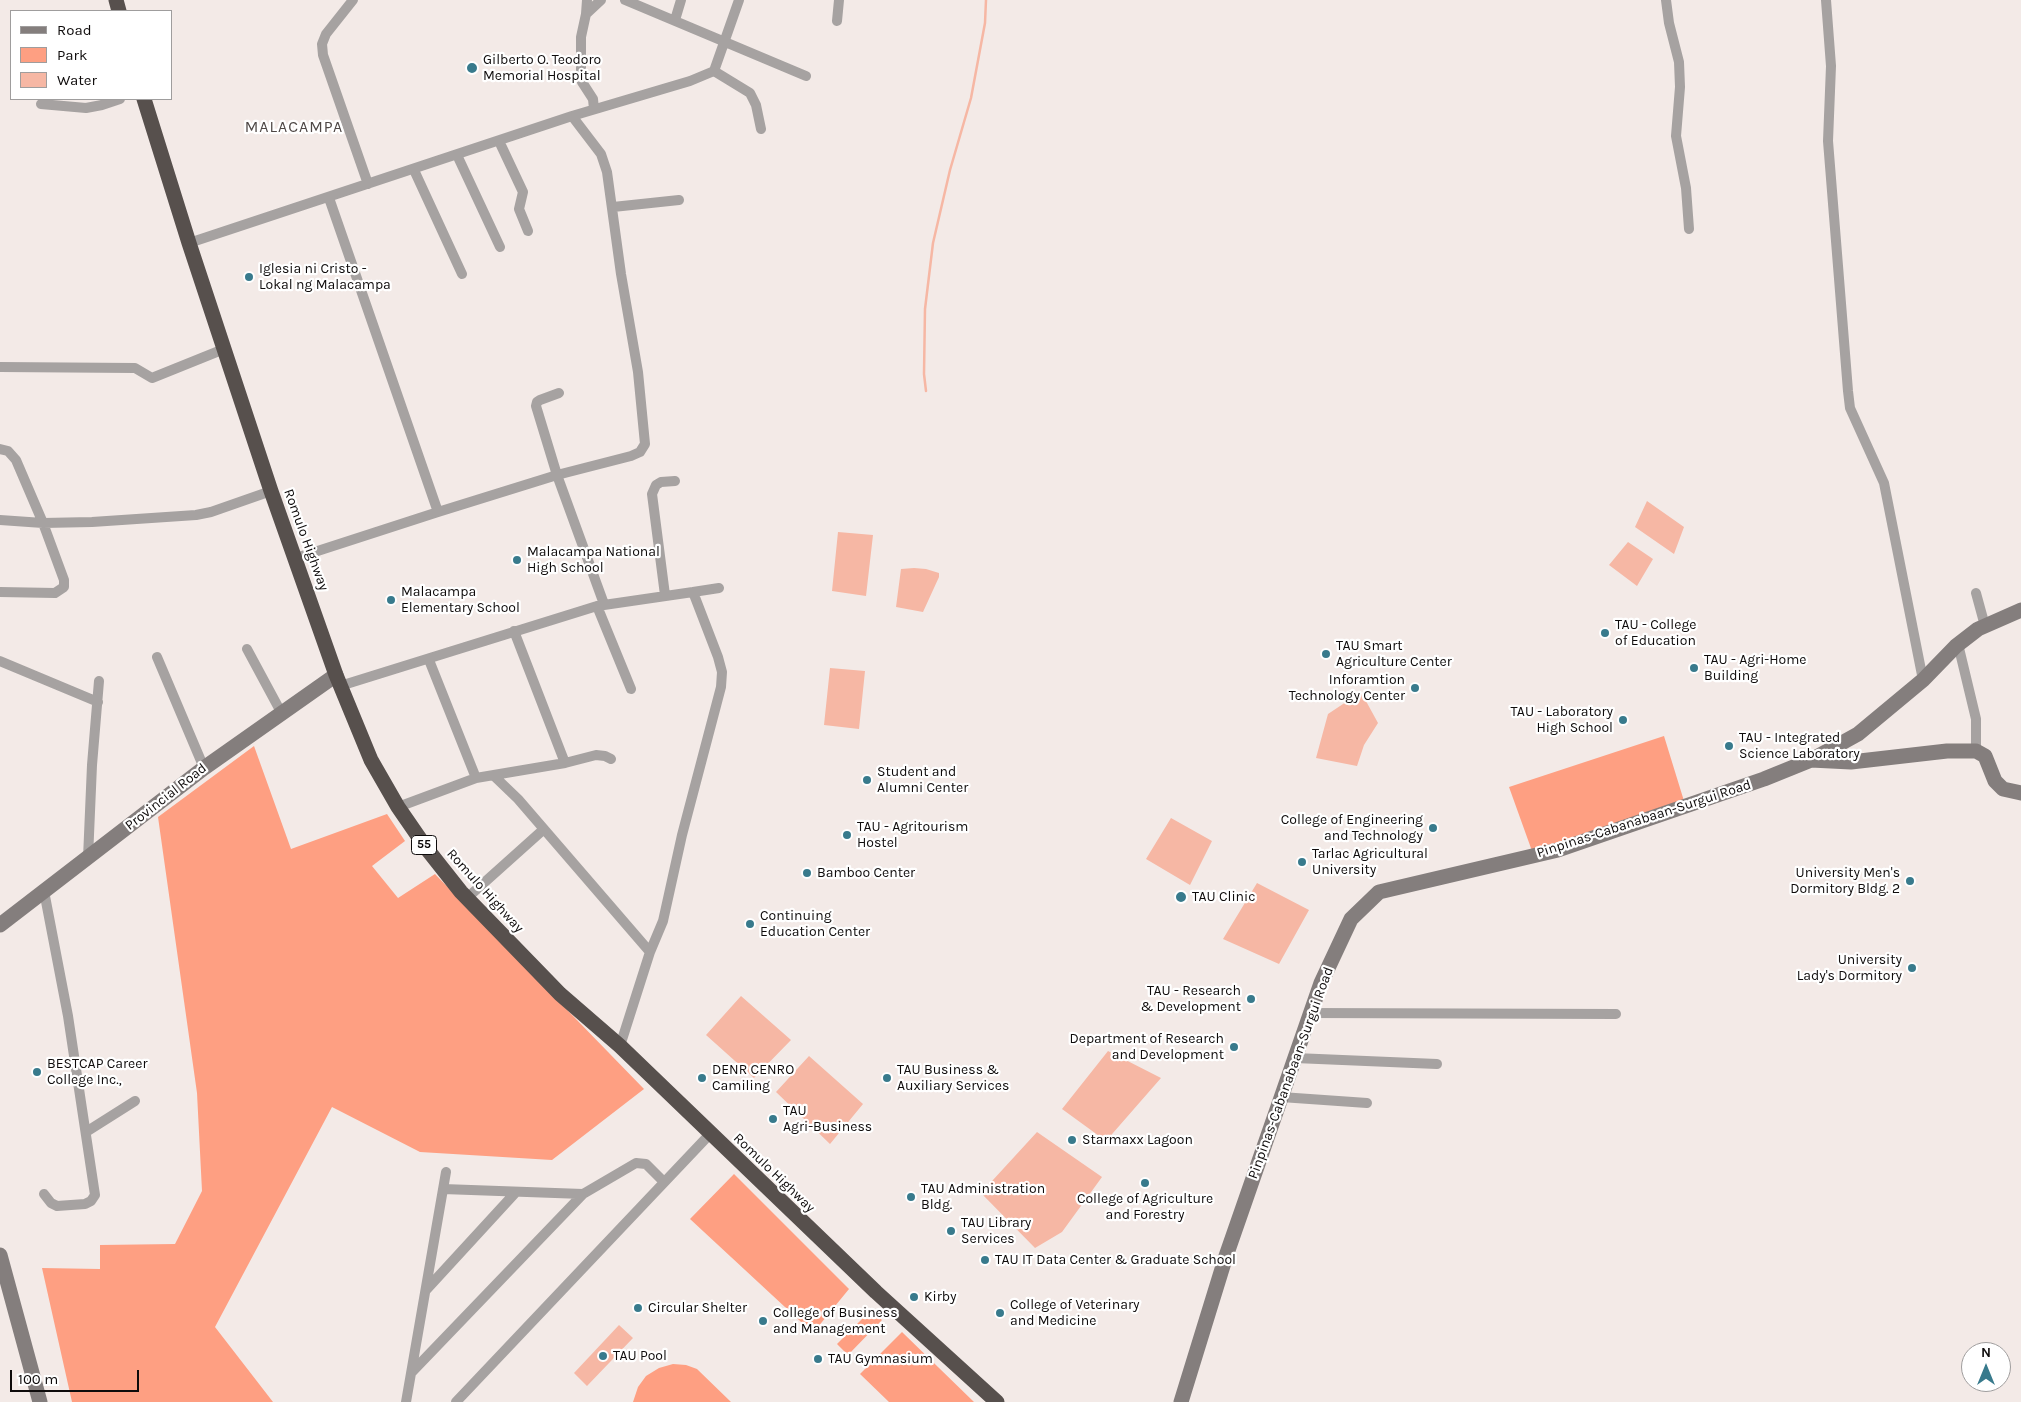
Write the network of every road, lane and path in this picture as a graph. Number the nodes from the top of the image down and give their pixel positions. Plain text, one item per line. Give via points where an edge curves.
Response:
1 (353, 0) edge
2 (587, 0) edge
3 (601, 0) edge
4 (626, 0) edge
5 (681, 0) edge
6 (739, 0) edge
7 (1666, 0) edge
8 (1826, 0) edge
9 (837, 1) edge
10 (586, 14) junction
11 (674, 20) junction
12 (837, 21) dead end
13 (724, 40) junction
14 (714, 71) junction
15 (806, 76) dead end
16 (117, 100) edge
17 (144, 100) edge
18 (41, 104) dead end
19 (594, 109) junction
20 (572, 116) junction
21 (761, 129) dead end
22 (500, 141) junction
23 (457, 155) junction
24 (414, 170) junction
25 (368, 184) junction
26 (329, 198) junction
27 (679, 200) dead end
28 (613, 207) junction
29 (1689, 229) dead end
30 (528, 231) dead end
31 (189, 243) junction
32 (500, 247) dead end
33 (462, 274) dead end
34 (224, 349) junction
35 (0, 367) edge
36 (559, 393) dead end
37 (0, 449) edge
38 (557, 476) junction
39 (675, 481) dead end
40 (271, 491) junction
41 (438, 512) junction
42 (0, 520) edge
43 (43, 523) junction
44 (296, 558) junction
45 (719, 588) dead end
46 (0, 592) edge
47 (693, 592) junction
48 (1976, 593) dead end
49 (665, 595) junction
50 (601, 605) junction
51 (2021, 610) edge
52 (1986, 626) junction
53 (514, 631) junction
54 (1958, 644) junction
55 (247, 649) dead end
56 (157, 657) dead end
57 (428, 660) junction
58 (0, 661) edge
59 (1923, 680) junction
60 (99, 681) dead end
61 (338, 681) junction
62 (631, 689) dead end
63 (98, 702) junction
64 (282, 714) junction
65 (1976, 750) junction
66 (611, 759) dead end
67 (1811, 760) junction
68 (565, 763) junction
69 (204, 768) junction
70 (493, 775) junction
71 (476, 778) junction
72 (2021, 794) edge
73 (398, 807) junction
74 (544, 829) junction
75 (88, 858) junction
76 (44, 891) junction
77 (466, 898) junction
78 (0, 924) edge
79 (650, 952) junction
80 (1310, 1013) junction
81 (1616, 1014) dead end
82 (620, 1046) junction
83 (1295, 1058) junction
84 (1437, 1064) dead end
85 (1281, 1097) junction
86 (136, 1101) dead end
87 (1367, 1104) dead end
88 (86, 1132) junction
89 (710, 1134) junction
90 (446, 1172) dead end
91 (664, 1182) junction
92 (443, 1189) junction
93 (516, 1192) junction
94 (44, 1194) dead end
95 (583, 1194) junction
96 (0, 1254) edge
97 (426, 1290) junction
98 (411, 1373) junction
99 (40, 1402) edge
100 (406, 1402) edge
101 (456, 1402) edge
102 (997, 1402) edge
103 (1182, 1402) edge

1 - 25 street via 322,44
2 - 10 street
3 - 10 street
4 - 11 street
5 - 11 street
6 - 13 street
7 - 29 street via 1679,62 1676,136 1686,188
8 - 59 street via 1831,66 1828,141 1850,408 1884,483
9 - 12 street
10 - 19 street via 581,37 581,71 582,82
11 - 13 street
13 - 14 street
13 - 15 street
14 - 19 street
14 - 21 street via 750,93
16 - 18 street via 86,108
17 - 31 highway, Romulo Highway / 55
19 - 20 street
20 - 22 street
20 - 28 street via 601,154 608,172
22 - 23 street
22 - 30 street via 523,192 518,209
23 - 24 street
23 - 32 street
24 - 25 street
24 - 33 street
25 - 26 street
26 - 31 street
26 - 41 street
27 - 28 street
28 - 38 street via 638,372 645,444 632,456
31 - 34 highway, Romulo Highway / 55
34 - 35 street via 152,378 135,368
34 - 40 highway, Romulo Highway / 55
36 - 38 street via 540,400 536,406
37 - 43 street via 8,451 16,460
38 - 41 street
38 - 50 street
39 - 49 street via 661,482 652,494
40 - 43 street via 196,515
40 - 44 highway, Romulo Highway / 55
41 - 44 street
42 - 43 street
43 - 46 street via 64,587 55,593
44 - 61 highway, Romulo Highway / 55
45 - 47 street
47 - 49 street
47 - 79 street via 718,656 721,687 663,921
48 - 52 street
49 - 50 street
50 - 53 street
50 - 62 street
51 - 52 street, Pinpinas-Cabanabaan-Surgui Road
52 - 54 street, Pinpinas-Cabanabaan-Surgui Road
53 - 57 street
53 - 68 street
54 - 59 street, Pinpinas-Cabanabaan-Surgui Road
54 - 65 street via 1976,719
55 - 64 street
56 - 69 street
57 - 61 street
57 - 71 street
58 - 63 street
59 - 67 street, Pinpinas-Cabanabaan-Surgui Road via 1858,734
60 - 63 street
61 - 64 street, Provincial Road
61 - 73 highway, Romulo Highway / 55 via 371,760
63 - 75 street
64 - 69 street, Provincial Road
65 - 67 street via 1851,762
65 - 72 street via 1985,756 1995,781 2003,789
66 - 68 street via 596,755
67 - 80 street, Pinpinas-Cabanabaan-Surgui Road via 1558,850 1379,892 1351,919
68 - 70 street
69 - 75 street, Provincial Road
70 - 71 street
70 - 74 street
71 - 73 street
73 - 77 highway, Romulo Highway / 55
74 - 77 street
74 - 79 street
75 - 76 street, Provincial Road
76 - 78 street, Provincial Road
76 - 88 street
77 - 82 highway, Romulo Highway / 55 via 560,994
79 - 82 street
80 - 81 street
80 - 83 street, Pinpinas-Cabanabaan-Surgui Road
82 - 89 highway, Romulo Highway / 55
83 - 84 street
83 - 85 street, Pinpinas-Cabanabaan-Surgui Road
85 - 87 street
85 - 103 street, Pinpinas-Cabanabaan-Surgui Road via 1226,1256
86 - 88 street
88 - 94 street via 95,1195 91,1202 58,1206
89 - 91 street
89 - 102 highway, Romulo Highway / 55 via 883,1299
90 - 92 street
91 - 95 street via 646,1164 636,1163
91 - 101 street
92 - 93 street
92 - 97 street
93 - 95 street
93 - 97 street
95 - 98 street
96 - 99 street
97 - 98 street
98 - 100 street

